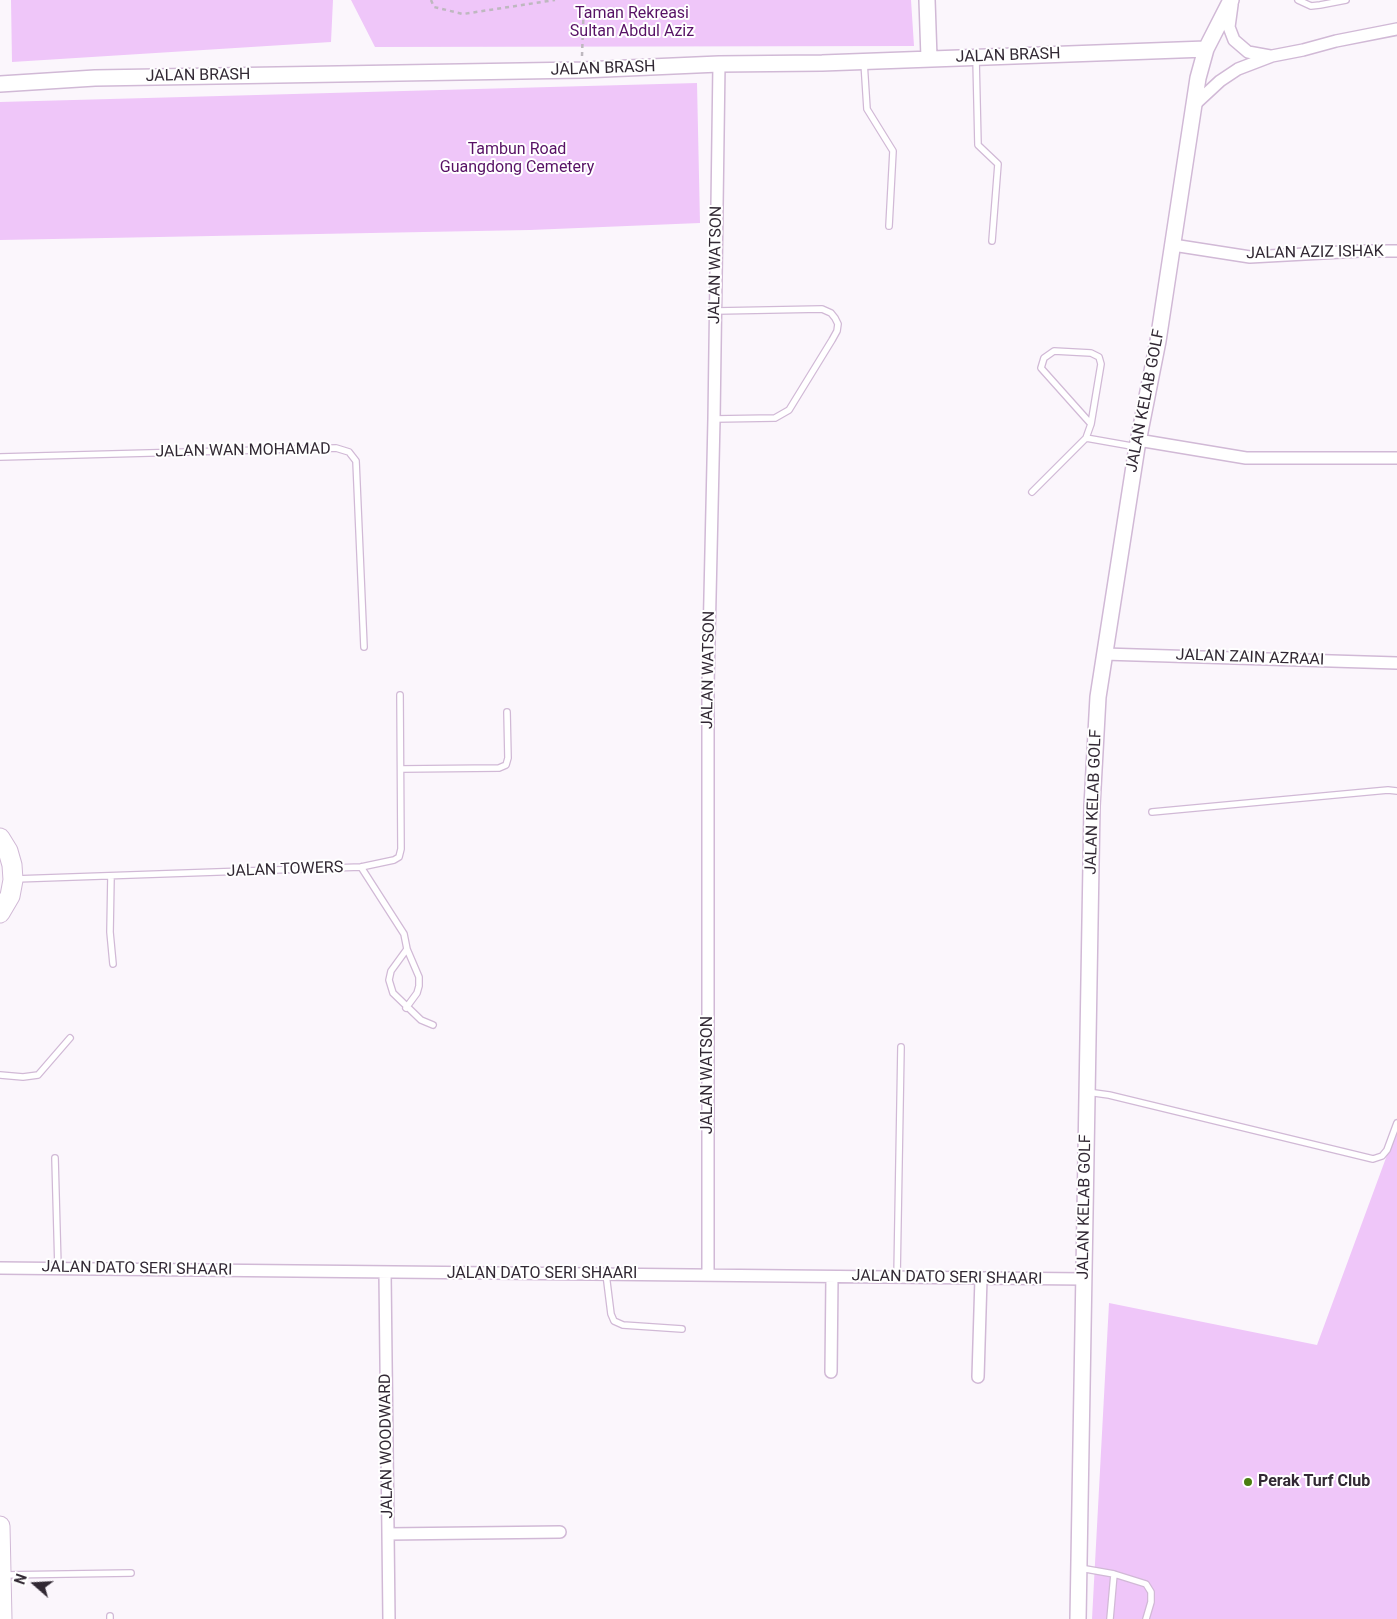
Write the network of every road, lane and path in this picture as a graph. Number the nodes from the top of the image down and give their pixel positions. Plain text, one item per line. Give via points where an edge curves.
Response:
1 (431, 0) edge
2 (555, 0) edge
3 (584, 0) edge
4 (927, 0) edge
5 (1232, 0) edge
6 (1298, 0) edge
7 (1346, 0) edge
8 (1397, 30) edge
9 (1206, 49) junction
10 (1272, 56) junction
11 (929, 58) junction
12 (976, 58) junction
13 (864, 62) junction
14 (719, 64) junction
15 (582, 70) junction
16 (0, 84) edge
17 (1193, 106) junction
18 (889, 226) dead end
19 (992, 241) dead end
20 (1173, 245) junction
21 (1397, 252) edge
22 (716, 311) junction
23 (714, 419) junction
24 (1091, 424) junction
25 (1086, 438) junction
26 (1137, 443) junction
27 (0, 457) edge
28 (1397, 458) edge
29 (1032, 492) dead end
30 (364, 647) dead end
31 (1104, 654) junction
32 (1397, 663) edge
33 (400, 695) dead end
34 (507, 712) dead end
35 (401, 769) junction
36 (1397, 791) edge
37 (1152, 812) dead end
38 (0, 838) edge
39 (360, 867) junction
40 (111, 876) junction
41 (13, 880) junction
42 (1, 913) edge
43 (407, 949) junction
44 (114, 964) dead end
45 (406, 1008) junction
46 (433, 1025) dead end
47 (70, 1038) dead end
48 (901, 1048) dead end
49 (0, 1075) edge
50 (1087, 1092) junction
51 (1397, 1123) edge
52 (55, 1158) dead end
53 (0, 1268) edge
54 (58, 1268) junction
55 (385, 1273) junction
56 (606, 1274) junction
57 (708, 1275) junction
58 (832, 1277) junction
59 (897, 1277) junction
60 (981, 1278) junction
61 (1084, 1279) junction
62 (682, 1329) dead end
63 (831, 1372) dead end
64 (978, 1377) dead end
65 (0, 1526) edge
66 (560, 1532) dead end
67 (388, 1534) junction
68 (1078, 1568) junction
69 (131, 1573) dead end
70 (1114, 1574) junction
71 (1, 1575) junction
72 (2, 1619) edge
73 (389, 1619) edge
74 (1078, 1619) edge
75 (1110, 1619) edge
76 (1146, 1619) edge

1 - 2 path via 434,7 463,14
3 - 15 path
4 - 11 street
5 - 9 street, JALAN KELAB GOLF
5 - 10 street via 1229,26 1234,40 1248,52
6 - 7 lane via 1311,6
8 - 10 street
9 - 12 street, JALAN BRASH
9 - 17 street, JALAN KELAB GOLF
10 - 17 street via 1238,69
11 - 12 street, JALAN BRASH
11 - 13 street, JALAN BRASH
12 - 19 lane via 978,145 998,164
13 - 14 street, JALAN BRASH
13 - 18 lane via 866,109 893,151
14 - 15 street, JALAN BRASH
14 - 22 street, JALAN WATSON
15 - 16 street, JALAN BRASH via 105,78
17 - 20 street, JALAN KELAB GOLF
20 - 21 street, JALAN AZIZ ISHAK via 1250,257
20 - 26 street, JALAN KELAB GOLF
22 - 23 street, JALAN WATSON
22 - 23 lane via 822,309 831,313 838,324 832,340 789,410 775,418
23 - 57 street, JALAN WATSON via 708,685
24 - 24 lane via 1042,368 1044,358 1054,351 1091,353 1099,357 1101,364
24 - 25 lane
25 - 26 lane
25 - 29 lane
26 - 28 street via 1246,458
26 - 31 street, JALAN KELAB GOLF
27 - 30 lane, JALAN WAN MOHAMAD via 336,448 349,452 356,461
31 - 32 street, JALAN ZAIN AZRAAI
31 - 50 street, JALAN KELAB GOLF via 1098,698 1092,806
33 - 35 lane
34 - 35 lane via 506,765 499,768
35 - 39 lane via 402,849 399,857 382,864
36 - 37 lane
38 - 41 main road via 8,851
39 - 40 lane, JALAN TOWERS
39 - 43 lane, JALAN TOWERS via 404,934
40 - 41 lane, JALAN TOWERS
40 - 44 lane via 110,932
41 - 42 main road via 10,896
43 - 45 lane, JALAN TOWERS via 419,977 419,986
43 - 45 lane via 391,971 389,980
45 - 46 lane
47 - 49 lane via 38,1075
48 - 59 lane
50 - 51 lane via 1373,1159 1387,1150
50 - 61 street, JALAN KELAB GOLF
52 - 54 lane
53 - 54 street, JALAN DATO SERI SHAARI
54 - 55 street, JALAN DATO SERI SHAARI
55 - 56 street, JALAN DATO SERI SHAARI
55 - 67 street, JALAN WOODWARD
56 - 57 street, JALAN DATO SERI SHAARI
56 - 62 lane via 614,1321
57 - 58 street, JALAN DATO SERI SHAARI
58 - 59 street, JALAN DATO SERI SHAARI
58 - 63 street
59 - 60 street, JALAN DATO SERI SHAARI
60 - 61 street, JALAN DATO SERI SHAARI
60 - 64 street
61 - 68 street, JALAN KELAB GOLF
65 - 71 main road
66 - 67 street
67 - 73 street, JALAN WOODWARD
68 - 70 lane
68 - 74 street, JALAN KELAB GOLF
69 - 71 lane
70 - 75 lane
70 - 76 lane via 1146,1584 1151,1592 1151,1602
71 - 72 main road

